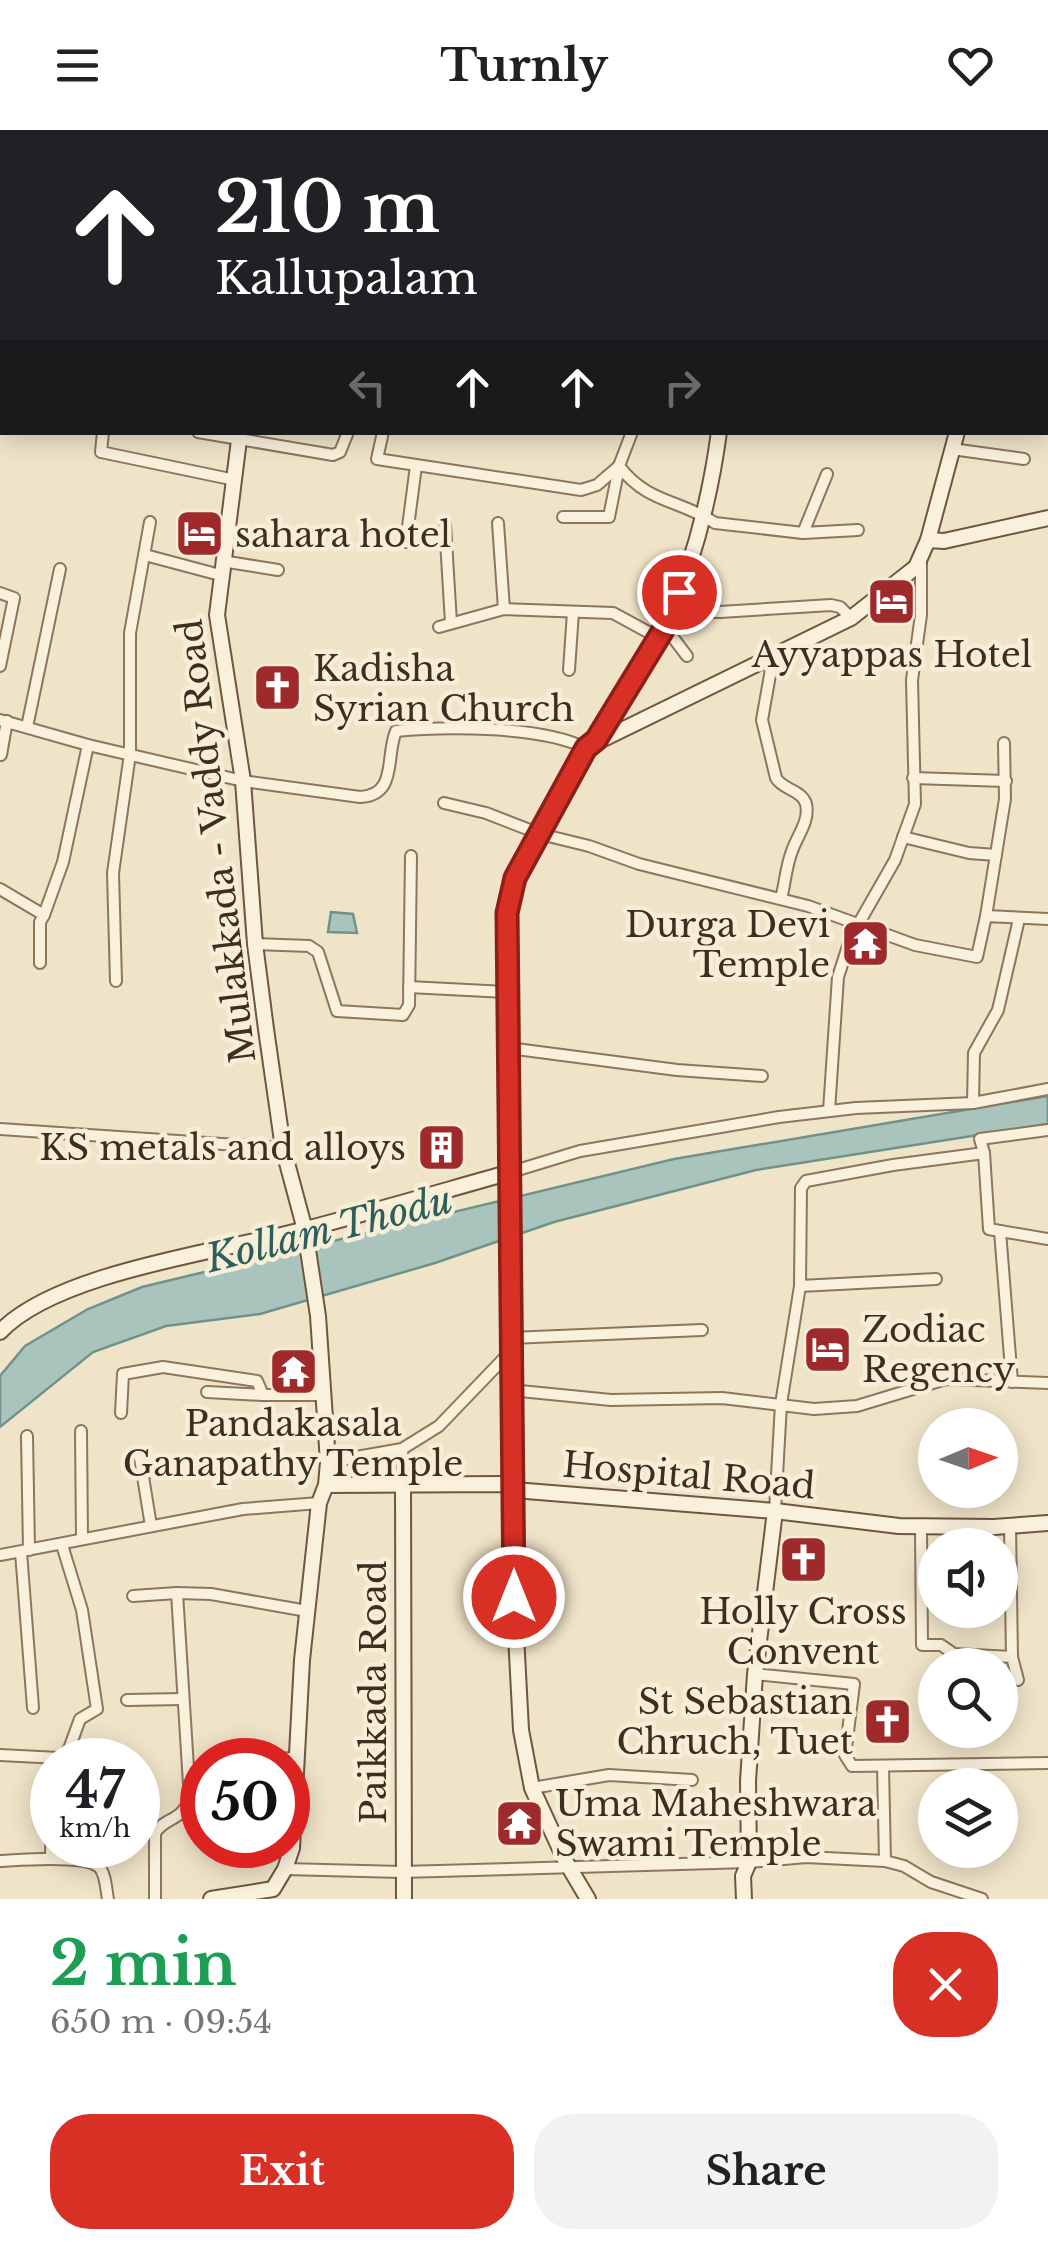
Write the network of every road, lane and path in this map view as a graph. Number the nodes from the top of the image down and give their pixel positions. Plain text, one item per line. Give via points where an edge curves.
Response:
1 (104, 435) edge
2 (347, 435) edge
3 (382, 435) edge
4 (631, 435) edge
5 (718, 435) edge
6 (955, 435) edge
7 (240, 436) edge
8 (952, 449) junction
9 (1024, 459) dead end
10 (416, 466) junction
11 (619, 466) junction
12 (827, 474) dead end
13 (235, 480) junction
14 (704, 516) junction
15 (563, 517) dead end
16 (1048, 518) edge
17 (150, 522) dead end
18 (498, 523) dead end
19 (445, 524) dead end
20 (858, 530) dead end
21 (803, 533) junction
22 (928, 540) junction
23 (406, 542) dead end
24 (145, 555) junction
25 (921, 558) junction
26 (221, 568) junction
27 (60, 569) dead end
28 (278, 570) dead end
29 (0, 593) edge
30 (504, 610) junction
31 (671, 611) junction
32 (573, 612) junction
33 (851, 618) junction
34 (451, 623) junction
35 (439, 627) dead end
36 (662, 632) junction
37 (687, 656) dead end
38 (773, 658) junction
39 (0, 666) edge
40 (569, 670) dead end
41 (4, 721) edge
42 (27, 726) junction
43 (1004, 742) dead end
44 (591, 744) junction
45 (88, 745) junction
46 (1, 754) edge
47 (130, 754) junction
48 (913, 778) junction
49 (1006, 781) junction
50 (243, 782) junction
51 (444, 803) dead end
52 (540, 834) junction
53 (903, 837) junction
54 (996, 855) junction
55 (411, 856) dead end
56 (0, 888) edge
57 (781, 900) junction
58 (44, 915) junction
59 (986, 916) junction
60 (1019, 919) junction
61 (1048, 919) edge
62 (859, 924) junction
63 (255, 944) junction
64 (40, 963) dead end
65 (116, 981) dead end
66 (409, 988) junction
67 (506, 992) junction
68 (508, 1048) junction
69 (762, 1076) dead end
70 (1048, 1089) edge
71 (972, 1103) junction
72 (829, 1111) junction
73 (0, 1130) edge
74 (1048, 1130) edge
75 (283, 1148) junction
76 (984, 1153) junction
77 (511, 1179) junction
78 (1000, 1231) junction
79 (306, 1235) junction
80 (1048, 1239) edge
81 (936, 1279) dead end
82 (800, 1286) junction
83 (8, 1319) edge
84 (702, 1330) dead end
85 (0, 1332) edge
86 (510, 1345) junction
87 (1012, 1382) junction
88 (1048, 1383) edge
89 (510, 1390) junction
90 (207, 1392) dead end
91 (263, 1395) junction
92 (323, 1395) junction
93 (781, 1404) junction
94 (121, 1413) dead end
95 (81, 1431) dead end
96 (27, 1436) dead end
97 (402, 1449) junction
98 (140, 1458) dead end
99 (328, 1462) junction
100 (403, 1484) junction
101 (326, 1485) junction
102 (514, 1490) junction
103 (319, 1504) junction
104 (775, 1512) junction
105 (1048, 1523) edge
106 (150, 1526) junction
107 (1010, 1526) junction
108 (921, 1528) joint
109 (82, 1538) junction
110 (62, 1545) junction
111 (25, 1551) junction
112 (0, 1555) edge
113 (177, 1593) junction
114 (133, 1596) dead end
115 (306, 1611) junction
116 (922, 1628) edge
117 (946, 1648) edge
118 (1012, 1648) edge
119 (755, 1674) junction
120 (183, 1699) junction
121 (128, 1700) dead end
122 (33, 1708) dead end
123 (73, 1738) edge
124 (297, 1738) edge
125 (0, 1755) edge
126 (30, 1757) edge
127 (1048, 1763) edge
128 (883, 1766) junction
129 (692, 1780) dead end
130 (532, 1788) junction
131 (30, 1860) edge
132 (0, 1861) edge
133 (884, 1861) junction
134 (749, 1862) junction
135 (99, 1868) edge
136 (569, 1868) junction
137 (285, 1869) joint
138 (402, 1872) junction
139 (272, 1894) edge
140 (108, 1899) edge
141 (155, 1899) edge
142 (211, 1899) edge
143 (404, 1899) edge
144 (588, 1899) edge
145 (744, 1899) edge
146 (982, 1899) edge

1 - 13 street via 101,452
2 - 7 street via 334,455
3 - 10 street via 378,459
4 - 11 street
5 - 14 main road
6 - 8 main road
7 - 13 main road, Mulakkada - Vaddy Road
8 - 9 street
8 - 22 main road
10 - 11 street via 581,490 597,486
10 - 23 street
11 - 14 street via 635,486
11 - 15 street via 609,517
12 - 21 street
13 - 26 main road, Mulakkada - Vaddy Road
14 - 21 street via 715,524
14 - 31 main road
16 - 22 main road
17 - 24 street
18 - 30 street
19 - 34 street
20 - 21 street
22 - 25 main road
24 - 26 street
24 - 47 street via 130,633
25 - 33 main road
25 - 48 street
26 - 28 street
26 - 50 main road, Mulakkada - Vaddy Road via 219,634
27 - 42 street
29 - 39 street via 14,598
30 - 32 street
30 - 34 street
31 - 33 street via 831,605
31 - 36 main road
32 - 36 street via 613,613
32 - 40 street
33 - 38 main road
34 - 35 street
36 - 37 street
36 - 44 main road
38 - 44 main road
38 - 57 street via 762,720 776,778 806,803
41 - 42 street
41 - 46 street
42 - 45 street
43 - 49 street
44 - 50 street via 529,732 414,729 396,731 390,770 374,796
44 - 52 main road
45 - 47 street
45 - 58 street
47 - 50 street
47 - 65 street via 114,873
48 - 49 street
48 - 53 street via 915,804
49 - 54 street
50 - 63 main road, Mulakkada - Vaddy Road
51 - 52 street
52 - 57 street
52 - 67 main road via 515,878 507,913
53 - 54 street
53 - 62 street
54 - 59 street
55 - 66 street
56 - 58 street
57 - 62 street
58 - 64 street
59 - 60 street
59 - 62 street via 977,957 914,945
60 - 61 street
60 - 71 street via 998,1010 974,1053
62 - 72 street via 838,977
63 - 66 street via 318,952 341,1013 403,1015
63 - 75 main road, Mulakkada - Vaddy Road
66 - 67 street
67 - 68 main road
68 - 69 street
68 - 77 main road
70 - 71 street
71 - 72 street
72 - 77 street via 580,1150
73 - 75 street
74 - 76 street via 980,1139
75 - 79 main road, Mulakkada - Vaddy Road
76 - 78 street via 989,1229
76 - 82 street via 806,1181
77 - 79 main road
77 - 86 main road
78 - 80 street
78 - 87 street
79 - 83 main road via 107,1278
79 - 92 main road, Mulakkada - Vaddy Road
81 - 82 street
82 - 93 street
83 - 85 main road
84 - 86 street
86 - 89 main road
86 - 97 street via 439,1426
87 - 88 street
87 - 93 street via 946,1379 857,1406 814,1410
89 - 93 street
89 - 102 main road
90 - 91 street
91 - 92 street
91 - 94 street via 257,1381 162,1366 123,1374
92 - 99 main road, Mulakkada - Vaddy Road
93 - 104 street
95 - 109 street
96 - 111 street
97 - 99 street
97 - 100 street
98 - 106 street
99 - 101 main road, Mulakkada - Vaddy Road
100 - 101 main road, Hospital Road
100 - 102 main road, Hospital Road via 504,1484
100 - 138 main road, Paikkada Road
101 - 103 main road, Mulakkada - Vaddy Road
102 - 104 main road, Hospital Road
102 - 130 main road via 521,1730
103 - 106 street
103 - 115 main road, Mulakkada - Vaddy Road
104 - 108 main road, Hospital Road
104 - 119 main road
105 - 107 main road, Hospital Road
106 - 109 street
107 - 108 main road, Hospital Road
107 - 118 street
109 - 110 street
110 - 111 street
110 - 123 street via 82,1610 96,1708 80,1719
111 - 112 street
111 - 122 street
113 - 114 street
113 - 115 street
113 - 120 street
115 - 124 main road, Mulakkada - Vaddy Road
116 - 117 street via 922,1644
119 - 128 street via 854,1684 847,1761
119 - 134 main road
120 - 121 street
120 - 141 street via 190,1800 181,1816 155,1833
125 - 126 street
127 - 128 street
128 - 133 street
129 - 130 street via 609,1775
130 - 136 main road
131 - 132 street
133 - 134 street
133 - 146 street
134 - 136 street
134 - 145 main road
135 - 140 street
136 - 138 street
136 - 144 main road
137 - 138 street
137 - 139 main road
138 - 143 main road, Paikkada Road
139 - 142 main road

